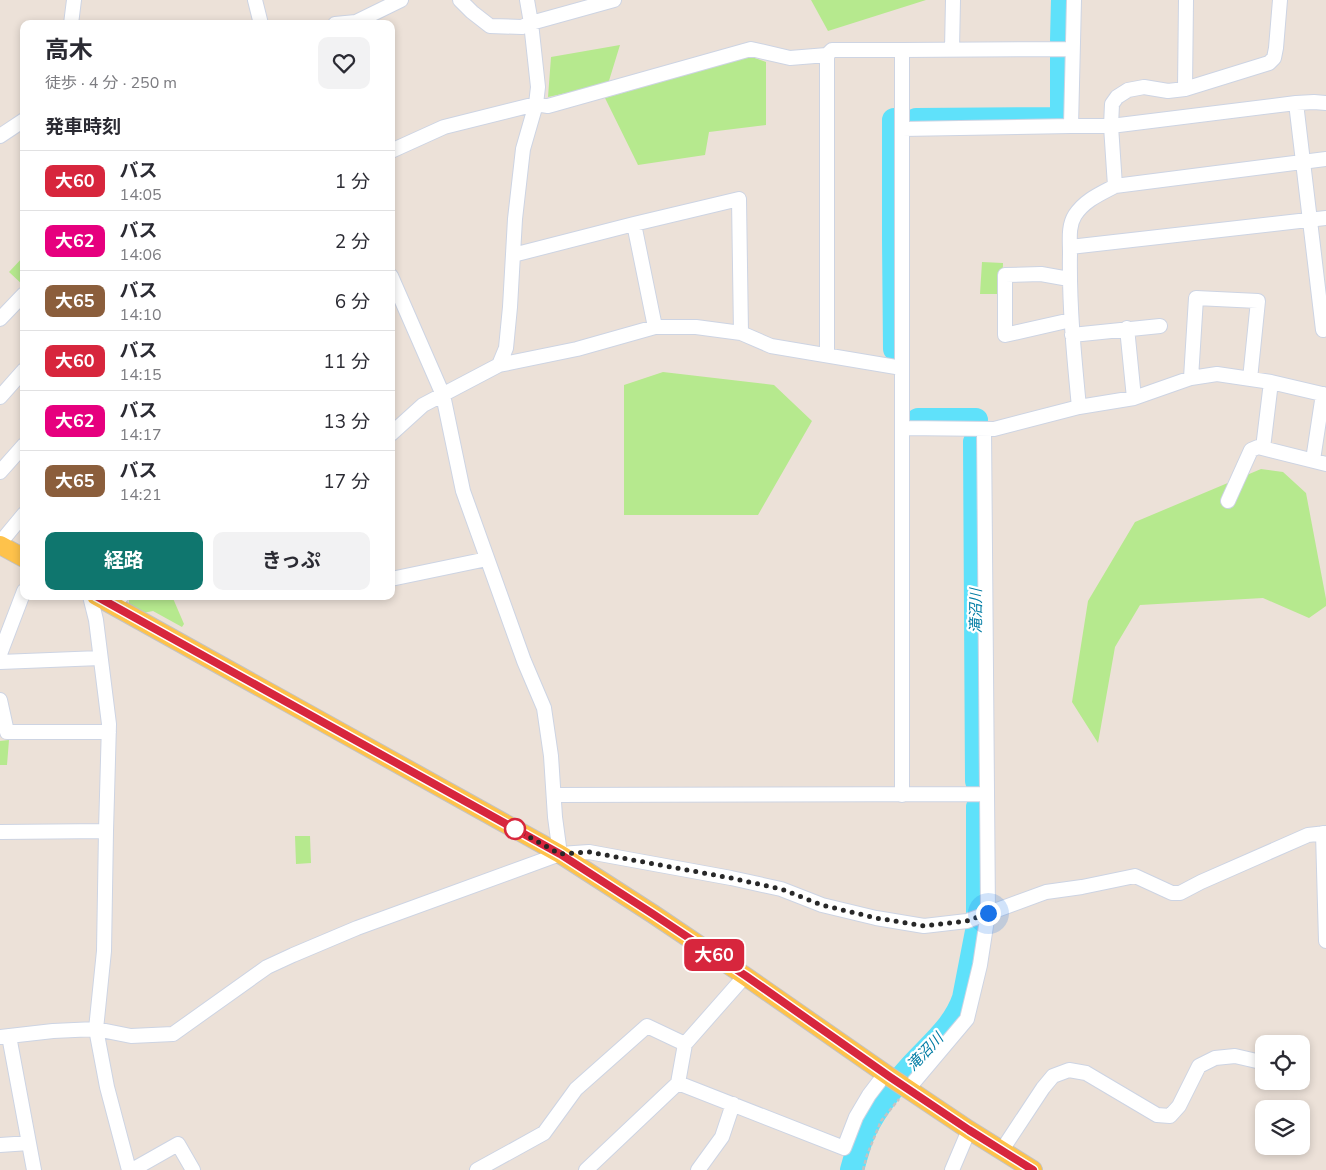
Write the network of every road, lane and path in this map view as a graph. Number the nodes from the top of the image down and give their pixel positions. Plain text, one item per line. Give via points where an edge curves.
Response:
1 (74, 0) edge
2 (255, 0) edge
3 (460, 0) edge
4 (527, 0) edge
5 (614, 0) edge
6 (953, 0) edge
7 (1074, 0) edge
8 (1186, 0) edge
9 (1280, 0) edge
10 (396, 1) edge
11 (72, 20) edge
12 (260, 20) edge
13 (360, 20) edge
14 (531, 23) junction
15 (1072, 49) junction
16 (902, 50) junction
17 (952, 50) junction
18 (827, 55) junction
19 (1185, 89) junction
20 (1326, 102) edge
21 (1296, 103) junction
22 (536, 104) junction
23 (20, 123) edge
24 (1071, 126) junction
25 (1111, 126) junction
26 (902, 129) junction
27 (0, 136) edge
28 (395, 149) edge
29 (1326, 159) edge
30 (1302, 162) junction
31 (1115, 186) junction
32 (1326, 218) edge
33 (1310, 220) junction
34 (634, 224) junction
35 (1070, 247) junction
36 (513, 255) junction
37 (1321, 276) edge
38 (1069, 279) junction
39 (395, 285) edge
40 (20, 298) edge
41 (0, 319) edge
42 (1071, 320) junction
43 (1160, 326) dead end
44 (654, 327) junction
45 (1127, 328) junction
46 (1326, 329) edge
47 (741, 333) junction
48 (1072, 335) junction
49 (827, 356) junction
50 (499, 366) junction
51 (902, 368) junction
52 (20, 374) edge
53 (1192, 378) junction
54 (1250, 379) junction
55 (1271, 382) junction
56 (1325, 394) edge
57 (442, 395) junction
58 (0, 397) edge
59 (1134, 398) junction
60 (1079, 407) junction
61 (902, 428) junction
62 (984, 429) junction
63 (395, 430) edge
64 (1263, 448) junction
65 (20, 450) edge
66 (1319, 462) edge
67 (0, 472) edge
68 (1228, 501) dead end
69 (20, 519) edge
70 (0, 544) edge
71 (20, 556) edge
72 (487, 559) junction
73 (395, 578) edge
74 (21, 600) edge
75 (91, 600) edge
76 (113, 600) edge
77 (0, 654) edge
78 (100, 658) junction
79 (0, 662) edge
80 (0, 700) edge
81 (109, 732) junction
82 (554, 794) junction
83 (902, 794) junction
84 (986, 794) junction
85 (106, 831) junction
86 (0, 832) edge
87 (1325, 833) edge
88 (560, 854) junction
89 (1325, 896) edge
90 (988, 913) junction
91 (1326, 941) edge
92 (746, 976) junction
93 (96, 1029) junction
94 (4, 1036) edge
95 (685, 1044) junction
96 (1255, 1061) edge
97 (897, 1081) junction
98 (678, 1082) junction
99 (733, 1104) junction
100 (969, 1130) junction
101 (29, 1143) junction
102 (0, 1145) edge
103 (1002, 1150) junction
104 (34, 1170) edge
105 (130, 1170) edge
106 (194, 1170) edge
107 (477, 1170) edge
108 (586, 1170) edge
109 (698, 1170) edge
110 (863, 1170) edge
111 (952, 1170) edge
112 (1033, 1170) edge

1 - 11 street
2 - 12 street
3 - 14 street via 490,26 522,27
4 - 14 street
5 - 14 street
6 - 17 street
7 - 15 street
8 - 19 street
9 - 19 street via 1276,48 1269,63
10 - 13 street
14 - 22 street via 538,87
15 - 17 street
15 - 24 street
16 - 17 street
16 - 18 street via 832,50
16 - 26 street
18 - 22 street via 790,58 751,49 548,106
18 - 49 street
19 - 25 street via 1168,91 1144,87 1128,90 1112,104
20 - 21 street
21 - 25 street
21 - 30 street
22 - 28 street via 444,128
22 - 36 street via 523,149
23 - 27 street
24 - 25 street
24 - 26 street
25 - 31 street
26 - 51 street
29 - 30 street
30 - 31 street
30 - 33 street
31 - 35 street via 1090,199 1075,216 1070,228
32 - 33 street
33 - 35 street
33 - 37 street
34 - 36 street
34 - 44 street
34 - 47 street via 739,199
35 - 38 street
36 - 50 street via 506,348
37 - 46 street via 1323,330
38 - 42 street
38 - 42 street via 1042,274 1005,275 1004,335
39 - 57 street
40 - 41 street
42 - 48 street
43 - 45 street
44 - 47 street
44 - 50 street via 577,349
45 - 48 street
45 - 59 street
47 - 49 street via 771,346
48 - 60 street
49 - 51 street
50 - 57 street
51 - 61 street
52 - 58 street
53 - 54 street via 1217,374
53 - 54 street via 1196,298 1258,301
53 - 59 street
54 - 55 street
55 - 56 street
55 - 64 street
56 - 66 street
57 - 63 street via 423,405
57 - 72 street via 464,491
59 - 60 street
60 - 62 street
61 - 62 street
61 - 83 street
62 - 84 street
64 - 66 street
64 - 68 street via 1251,450
65 - 67 street
69 - 70 street
70 - 71 main road
72 - 73 street
72 - 82 street via 544,708
74 - 77 street
75 - 78 street
76 - 88 main road
78 - 79 street
78 - 81 street
80 - 81 street via 7,732
81 - 85 street
82 - 83 street
82 - 88 street
83 - 84 street
84 - 90 street
85 - 86 street
85 - 93 street via 104,951
87 - 89 street
87 - 90 street via 1308,835 1180,893 1172,893 1135,876 1046,892
88 - 90 street via 589,852 731,878 781,889 822,905 924,926 967,921
88 - 92 main road
88 - 93 street via 357,928 266,967 173,1034 130,1036
89 - 91 street
90 - 97 street via 967,1019
92 - 95 street
92 - 97 main road
93 - 94 street
93 - 105 street via 107,1087
94 - 101 street
95 - 98 street
95 - 107 street via 647,1026 576,1089 544,1133
96 - 103 street via 1235,1056 1215,1058 1199,1066 1179,1106 1170,1116 1157,1115 1086,1073 1069,1070 1053,1076
97 - 99 street via 868,1095 844,1148
97 - 100 main road
97 - 110 path
98 - 99 street
98 - 108 street
99 - 109 street via 722,1137
100 - 103 main road
100 - 111 street
101 - 102 street
101 - 104 street
103 - 112 main road
105 - 106 street via 178,1144

